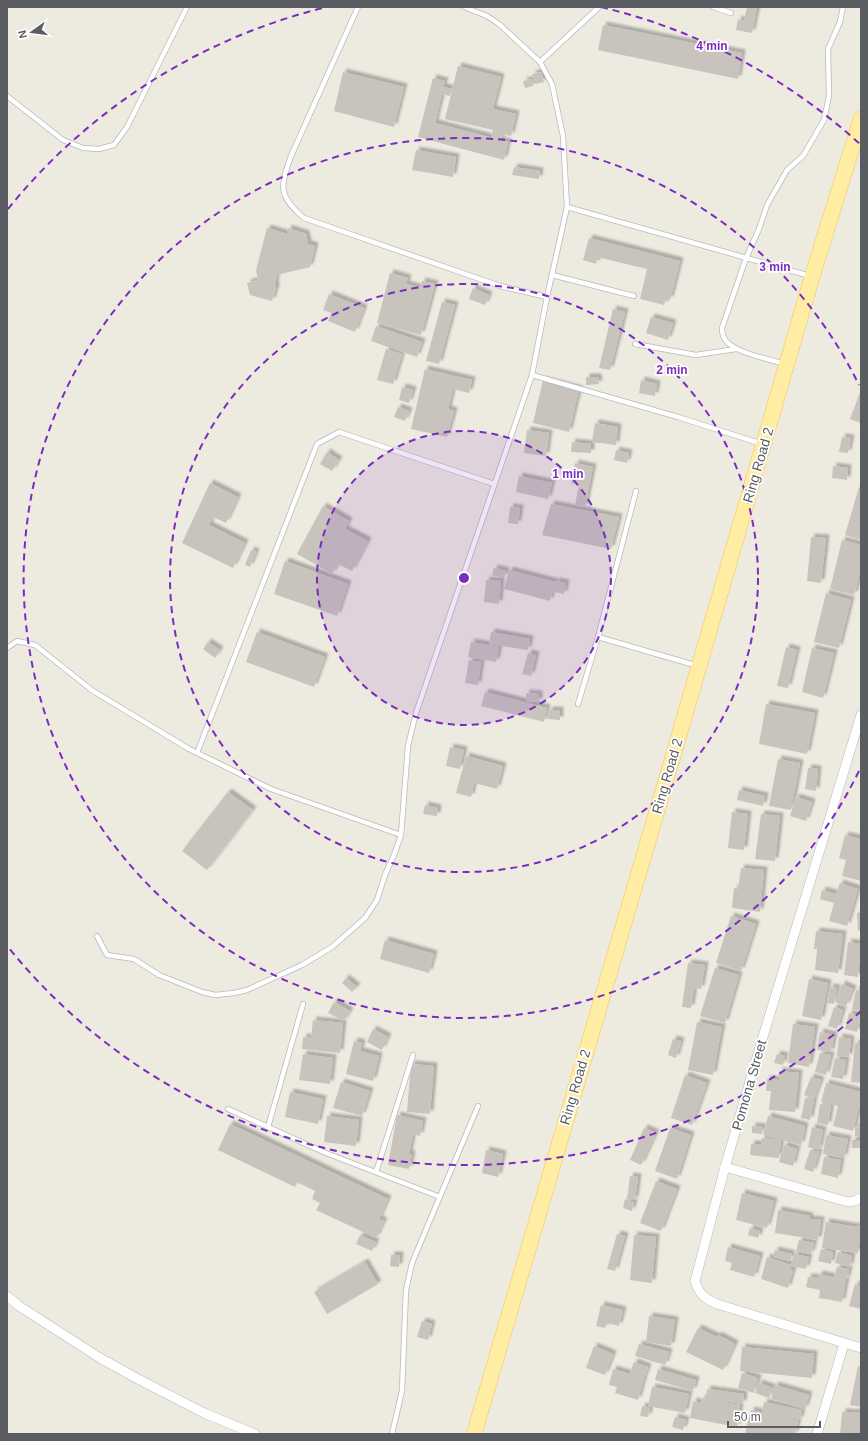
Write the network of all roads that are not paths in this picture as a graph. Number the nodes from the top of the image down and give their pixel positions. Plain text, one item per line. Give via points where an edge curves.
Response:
1 (187, 7) edge
2 (358, 7) edge
3 (465, 7) edge
4 (598, 7) edge
5 (713, 7) edge
6 (843, 7) edge
7 (731, 13) dead end
8 (540, 62) junction
9 (7, 96) edge
10 (861, 118) edge
11 (567, 207) junction
12 (746, 258) junction
13 (552, 275) junction
14 (812, 277) junction
15 (547, 296) junction
16 (634, 296) dead end
17 (635, 344) dead end
18 (736, 349) junction
19 (787, 365) junction
20 (532, 375) junction
21 (764, 445) junction
22 (494, 484) junction
23 (636, 491) dead end
24 (598, 637) junction
25 (7, 648) edge
26 (699, 666) junction
27 (578, 704) dead end
28 (860, 719) edge
29 (197, 753) junction
30 (401, 835) junction
31 (97, 936) dead end
32 (303, 1004) dead end
33 (413, 1055) dead end
34 (478, 1106) dead end
35 (228, 1109) dead end
36 (268, 1126) junction
37 (725, 1166) junction
38 (376, 1172) junction
39 (440, 1197) junction
40 (861, 1198) edge
41 (7, 1296) edge
42 (844, 1344) junction
43 (861, 1348) edge
44 (255, 1434) edge
45 (392, 1434) edge
46 (474, 1434) edge
47 (817, 1434) edge

1 - 9 lane via 127,127 114,145 100,149 83,148 64,140
2 - 15 lane via 283,178 284,195 292,208 304,218 500,286
3 - 8 lane via 499,24
4 - 8 lane
5 - 7 lane
6 - 12 lane via 840,22 828,49 829,96 824,120 803,156 787,170 766,205 756,239
8 - 11 lane via 552,84 562,129
10 - 14 main road, Ring Road 2
11 - 12 lane
11 - 13 lane
12 - 14 lane
12 - 18 lane via 722,328 723,336
13 - 15 lane
13 - 16 lane
14 - 19 main road, Ring Road 2
15 - 20 lane
17 - 18 lane via 696,355
18 - 19 lane
19 - 21 main road, Ring Road 2
20 - 21 lane
20 - 22 lane
21 - 26 main road, Ring Road 2
22 - 29 lane via 339,432 317,444
22 - 30 lane via 408,746
23 - 24 lane
24 - 26 lane
24 - 27 lane
25 - 29 lane via 17,642 35,645 93,691
26 - 46 main road, Ring Road 2
28 - 37 street, Pomona Street
29 - 30 lane via 271,789
30 - 31 lane via 377,900 365,918 319,956 247,990 215,995 202,992 159,975 134,959 108,955
32 - 36 lane
33 - 38 lane
34 - 39 lane
35 - 36 lane
36 - 38 lane via 326,1153
37 - 40 street via 848,1202
37 - 42 street, Pomona Street via 695,1281 698,1290 706,1299 717,1304
38 - 39 lane
39 - 45 lane via 412,1263 406,1290 402,1391
41 - 44 street via 100,1358 204,1413
42 - 43 street, Pomona Street
42 - 47 street

